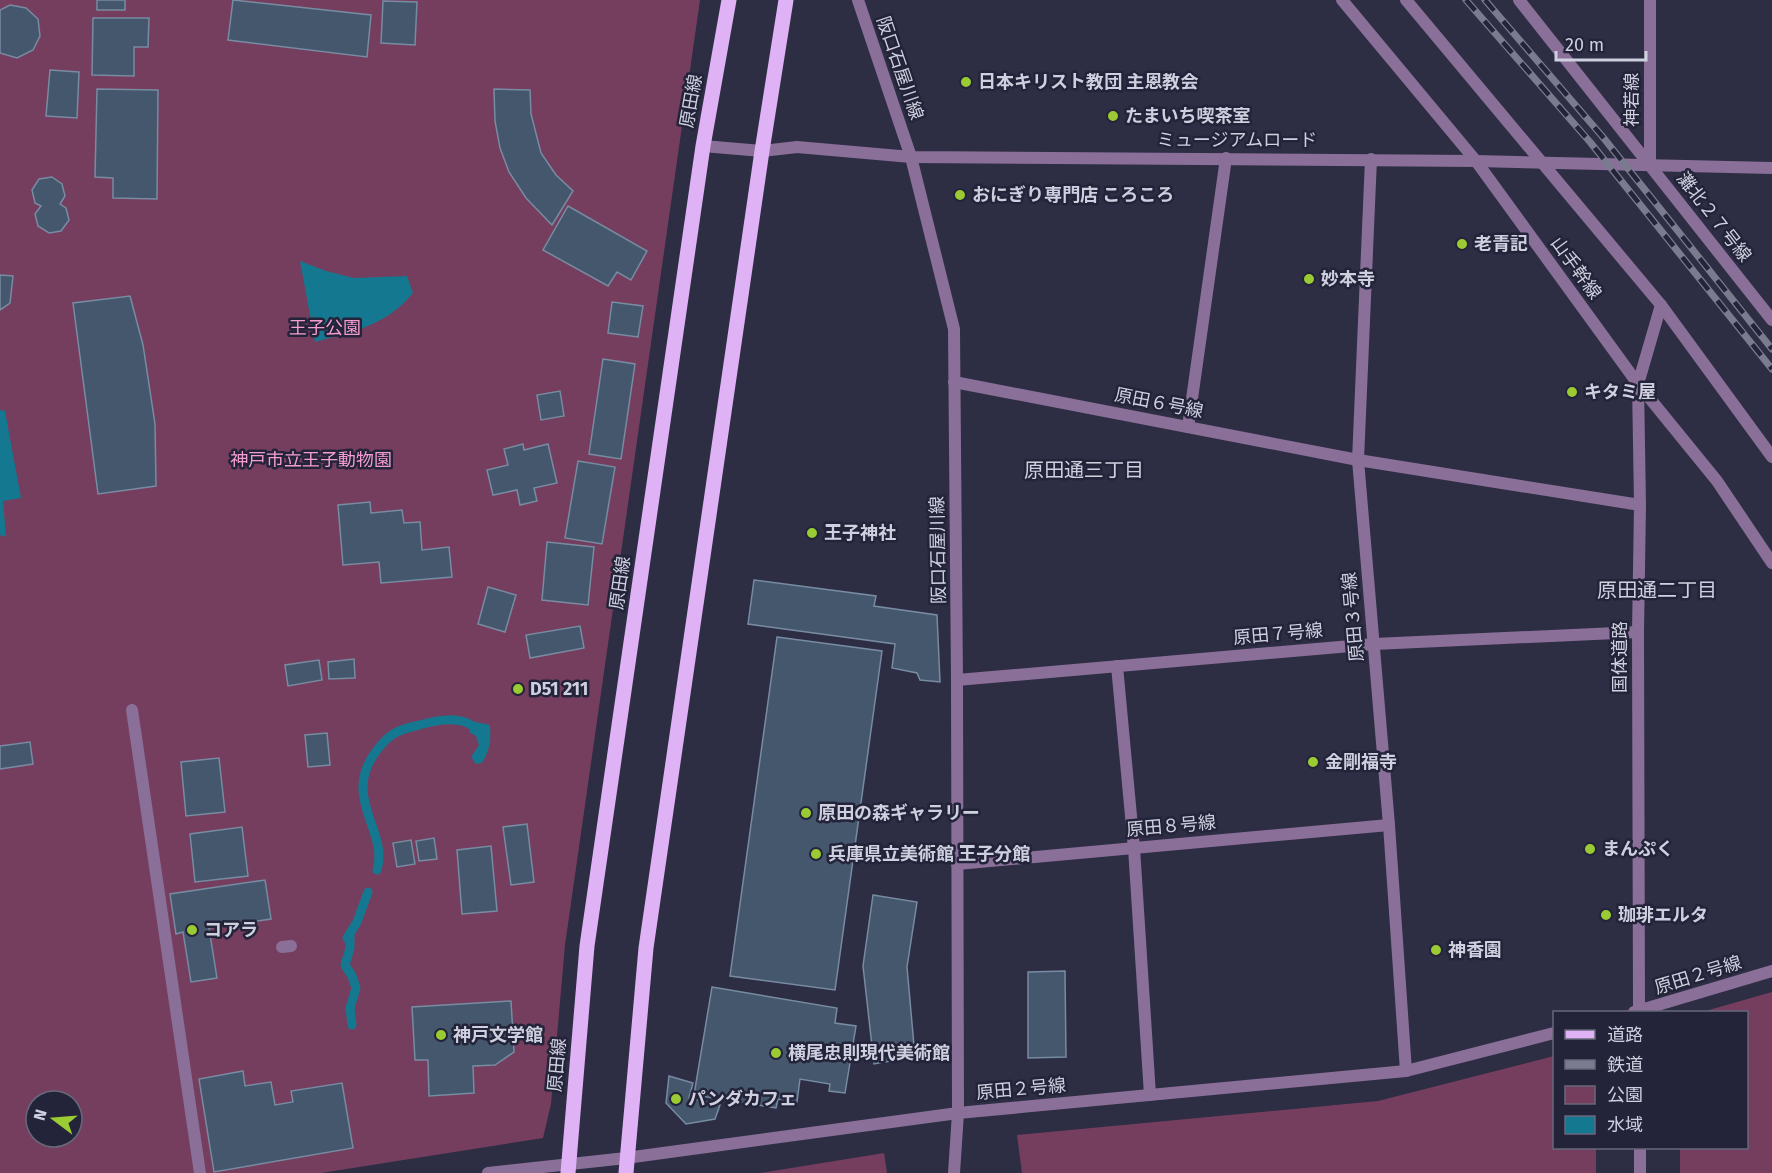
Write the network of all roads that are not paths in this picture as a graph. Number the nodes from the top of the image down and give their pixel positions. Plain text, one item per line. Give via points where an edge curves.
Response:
1 (729, 0) edge
2 (786, 0) edge
3 (858, 0) edge
4 (1342, 0) edge
5 (1406, 0) edge
6 (1519, 0) edge
7 (1650, 0) edge
8 (703, 146) junction
9 (762, 151) junction
10 (911, 157) junction
11 (1226, 158) junction
12 (1371, 159) junction
13 (1476, 161) junction
14 (1541, 163) junction
15 (1650, 164) junction
16 (1772, 168) edge
17 (1661, 305) junction
18 (1772, 320) edge
19 (954, 382) junction
20 (1638, 384) junction
21 (1188, 427) junction
22 (1772, 457) edge
23 (1358, 460) junction
24 (1640, 505) junction
25 (1772, 563) edge
26 (1638, 632) junction
27 (1374, 644) junction
28 (1117, 666) junction
29 (957, 680) junction
30 (132, 710) dead end
31 (1389, 825) junction
32 (1134, 848) junction
33 (957, 864) junction
34 (1772, 971) edge
35 (1637, 1011) edge
36 (1640, 1011) edge
37 (1553, 1033) edge
38 (1406, 1071) junction
39 (1150, 1095) junction
40 (958, 1113) junction
41 (1640, 1149) edge
42 (626, 1166) edge
43 (568, 1168) edge
44 (200, 1173) edge
45 (488, 1173) edge
46 (954, 1173) edge
47 (1640, 1173) edge

1 - 8 main road, 原田線
2 - 9 main road
3 - 10 street, 阪口石屋川線
4 - 13 street, 山手幹線
5 - 14 street
6 - 15 street, 灘北２７号線
7 - 15 street, 神若線
8 - 9 street, ミュージアムロード
8 - 43 main road, 原田線 via 588,946
9 - 10 street, ミュージアムロード via 797,147
9 - 42 main road via 646,948
10 - 11 street, ミュージアムロード
10 - 19 street, 阪口石屋川線 via 954,329
11 - 12 street, ミュージアムロード
11 - 21 street
12 - 13 street, ミュージアムロード
12 - 23 street, 原田３号線
13 - 14 street, ミュージアムロード
13 - 20 street, 山手幹線
14 - 15 street, ミュージアムロード
14 - 17 street
15 - 16 street, ミュージアムロード
15 - 18 street, 灘北２７号線
17 - 20 street, 国体道路
17 - 22 street
19 - 21 street, 原田６号線
19 - 29 street, 阪口石屋川線
20 - 24 street, 国体道路
20 - 25 street, 山手幹線 via 1717,481
21 - 23 street, 原田６号線
23 - 24 street, 原田６号線
23 - 27 street, 原田３号線
24 - 26 street, 国体道路
26 - 27 street, 原田７号線
26 - 35 street, 国体道路
27 - 28 street, 原田７号線
27 - 31 street, 原田３号線
28 - 29 street, 原田７号線
28 - 32 street
29 - 33 street, 阪口石屋川線
30 - 44 street via 179,1000
31 - 32 street, 原田８号線
31 - 38 street, 原田３号線
32 - 33 street, 原田８号線
32 - 39 street
33 - 40 street, 阪口石屋川線
34 - 36 street, 原田２号線
37 - 38 street, 原田２号線
38 - 39 street, 原田２号線
39 - 40 street, 原田２号線
40 - 42 street, 原田２号線
40 - 46 street, 阪口石屋川線
41 - 47 street
42 - 43 street, 原田２号線
43 - 45 street, 原田２号線

